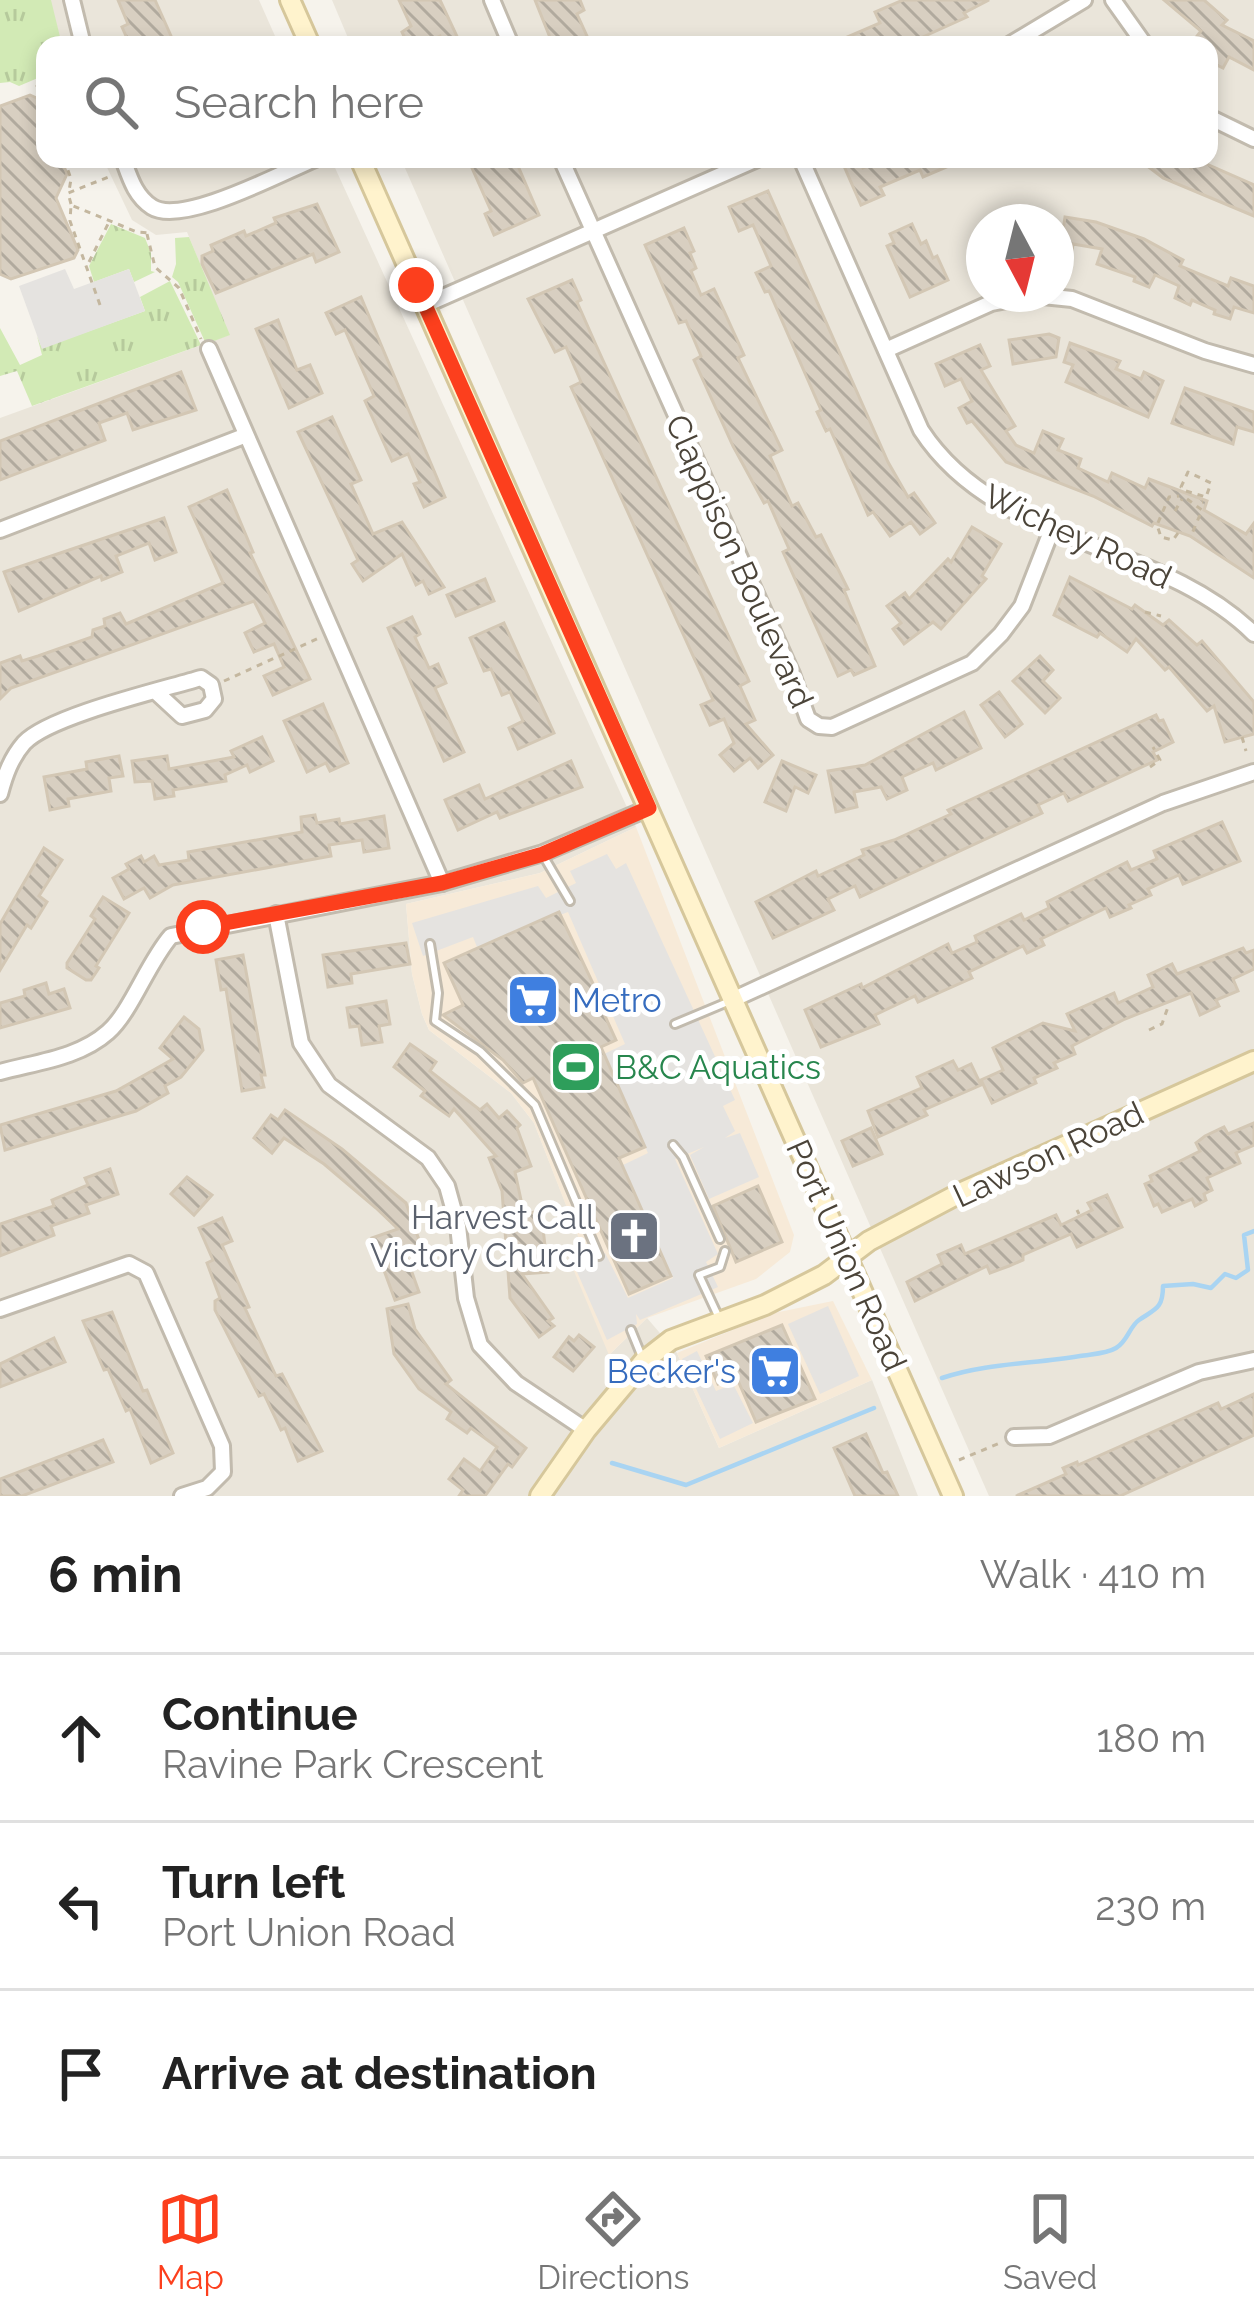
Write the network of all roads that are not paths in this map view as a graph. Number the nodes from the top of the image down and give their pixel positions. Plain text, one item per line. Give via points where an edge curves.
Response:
1 (72, 0) edge
2 (290, 0) edge
3 (491, 0) edge
4 (1084, 0) edge
5 (1113, 0) edge
6 (81, 36) edge
7 (306, 36) edge
8 (507, 36) edge
9 (1024, 36) edge
10 (1139, 36) edge
11 (1218, 121) edge
12 (1254, 139) edge
13 (127, 168) edge
14 (293, 168) edge
15 (364, 168) edge
16 (565, 168) edge
17 (736, 168) edge
18 (805, 168) edge
19 (592, 230) junction
20 (425, 305) junction
21 (209, 350) road end
22 (886, 350) junction
23 (1254, 365) edge
24 (244, 436) junction
25 (1052, 529) junction
26 (0, 530) edge
27 (1254, 634) edge
28 (156, 692) junction
29 (1254, 772) edge
30 (0, 794) edge
31 (649, 808) junction
32 (543, 854) junction
33 (442, 883) junction
34 (570, 901) dead end
35 (276, 914) junction
36 (430, 944) dead end
37 (734, 999) junction
38 (675, 1024) dead end
39 (1254, 1060) edge
40 (0, 1072) edge
41 (673, 1144) dead end
42 (720, 1239) dead end
43 (725, 1251) dead end
44 (599, 1256) dead end
45 (849, 1258) junction
46 (0, 1309) edge
47 (721, 1322) junction
48 (631, 1330) dead end
49 (644, 1360) junction
50 (1254, 1360) edge
51 (586, 1430) junction
52 (1014, 1437) road end
53 (182, 1496) edge
54 (540, 1496) edge
55 (952, 1496) edge

1 - 6 street
2 - 7 main road
3 - 8 street
4 - 9 street
5 - 10 street
11 - 12 street
13 - 14 street via 138,196 157,211 185,213
15 - 20 main road, Port Union Road
16 - 19 street, Clappison Boulevard
17 - 19 street
18 - 22 street, Wichey Road
19 - 20 street
19 - 25 street, Clappison Boulevard via 808,719 819,727 845,724 972,663 1022,606
20 - 31 main road, Port Union Road
21 - 24 street
22 - 23 street via 991,304 1033,295 1072,299
22 - 25 street, Wichey Road via 921,430 947,465
24 - 26 street
24 - 33 street
25 - 27 street, Wichey Road via 1176,580
28 - 28 street via 182,716 214,699 201,678
28 - 30 street via 48,726 26,741
29 - 37 street via 1165,802
31 - 32 street
31 - 37 main road, Port Union Road
32 - 33 street
32 - 34 lane
33 - 35 street
35 - 40 street via 171,936 111,1030 77,1052
35 - 51 street via 302,1043 329,1085 428,1158 446,1186 480,1345 516,1383
36 - 44 lane via 435,1021 535,1105
37 - 38 lane
37 - 45 main road, Port Union Road
39 - 45 main road, Lawson Road via 960,1192
41 - 42 lane
43 - 47 lane via 720,1267 699,1275
45 - 47 main road, Lawson Road
45 - 55 main road, Port Union Road
46 - 53 street via 129,1264 146,1273 222,1446 223,1472
47 - 49 main road, Lawson Road
48 - 49 lane
49 - 51 main road
50 - 52 street via 1199,1372 1049,1436
51 - 54 main road

